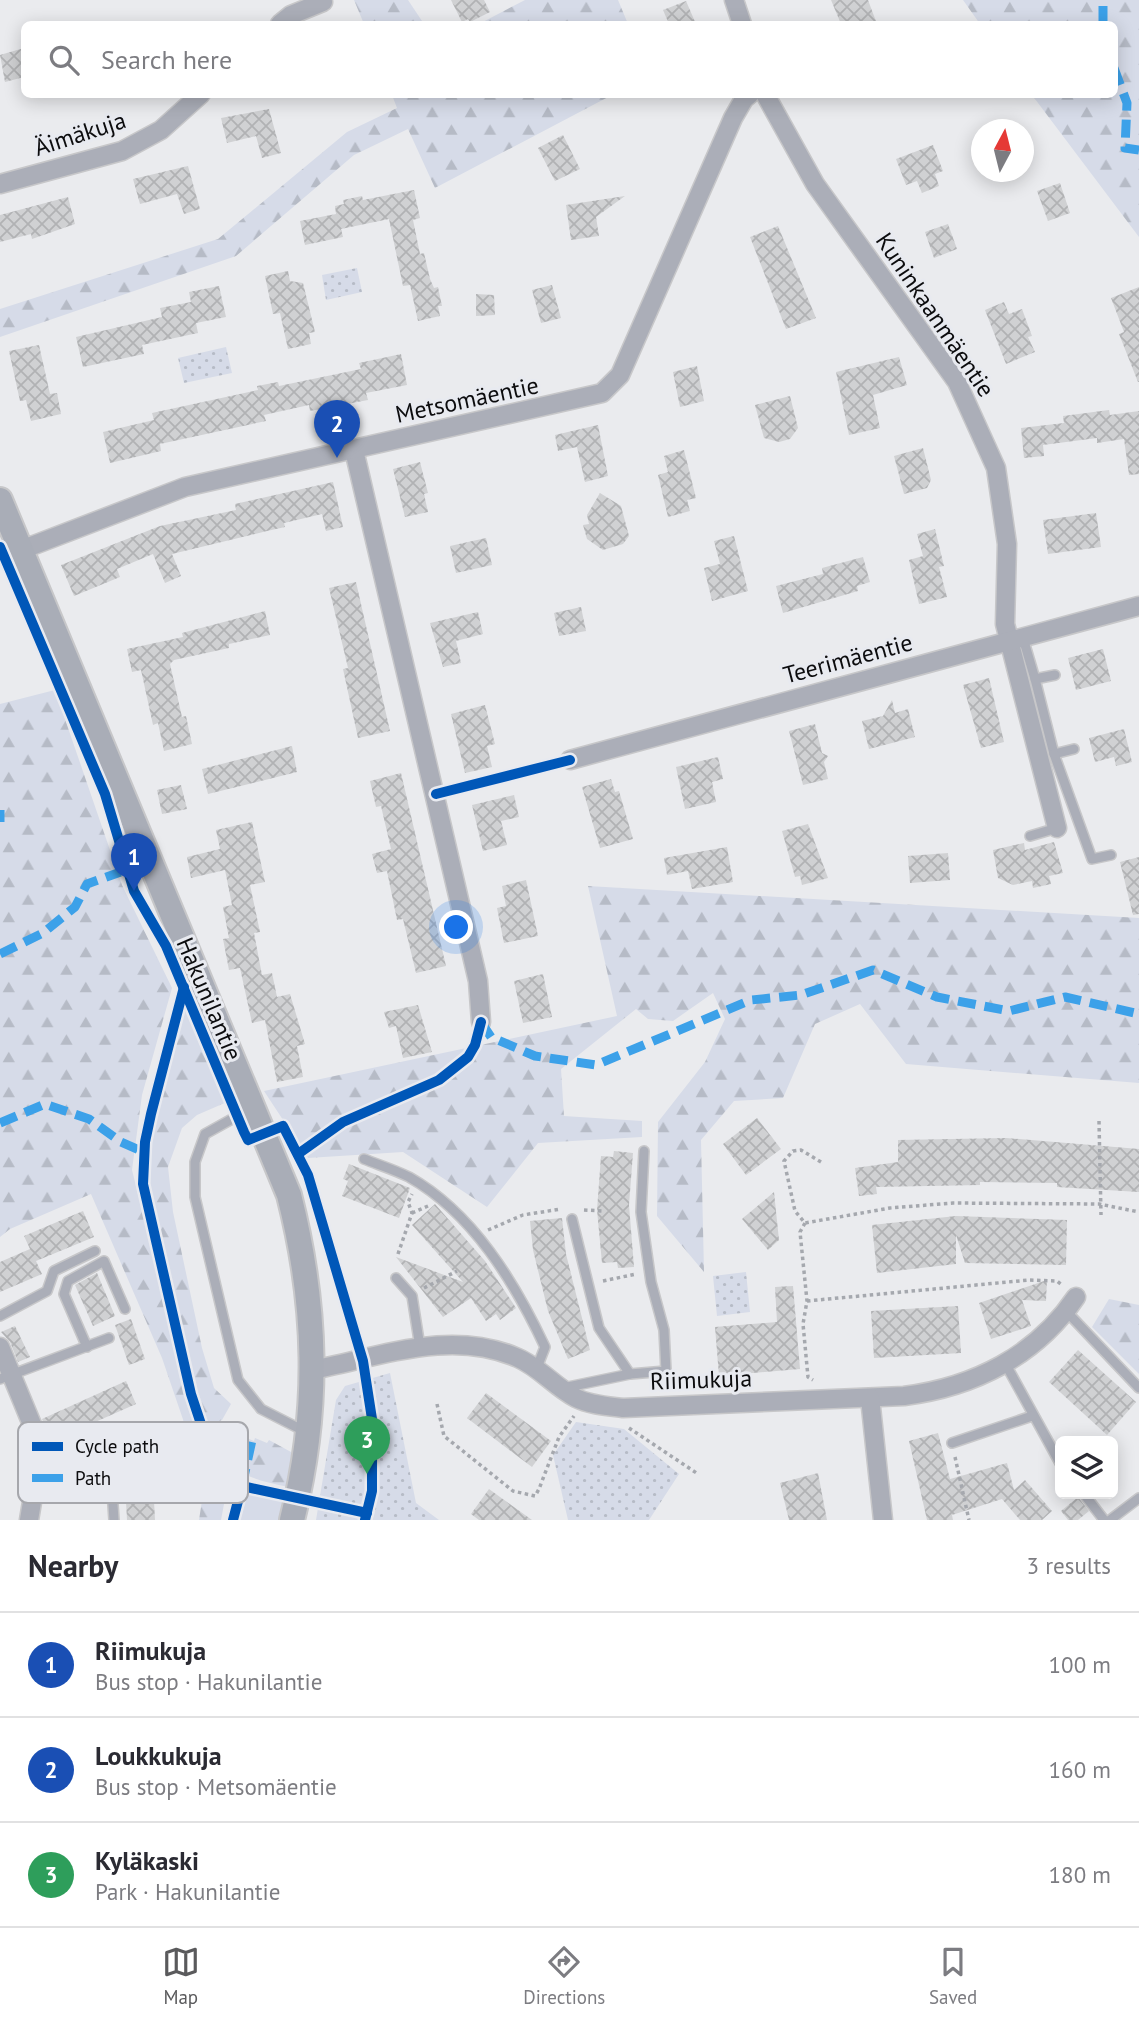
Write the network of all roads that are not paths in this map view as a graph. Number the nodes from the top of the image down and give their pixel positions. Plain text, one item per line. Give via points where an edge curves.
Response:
1 (734, 0) edge
2 (323, 2) dead end
3 (284, 21) edge
4 (741, 21) edge
5 (197, 98) edge
6 (747, 98) edge
7 (767, 98) edge
8 (0, 184) edge
9 (354, 450) junction
10 (0, 500) edge
11 (21, 550) junction
12 (1139, 606) edge
13 (1016, 639) junction
14 (1055, 675) dead end
15 (1035, 679) junction
16 (1074, 749) dead end
17 (1054, 754) junction
18 (569, 760) dead end
19 (1057, 828) joint
20 (1030, 836) dead end
21 (1111, 855) dead end
22 (481, 1022) dead end
23 (254, 1106) junction
24 (644, 1151) dead end
25 (364, 1159) dead end
26 (571, 1215) road end
27 (95, 1251) dead end
28 (396, 1278) dead end
29 (1071, 1304) joint
30 (125, 1309) dead end
31 (0, 1316) edge
32 (109, 1338) dead end
33 (0, 1347) edge
34 (87, 1347) junction
35 (420, 1347) junction
36 (1006, 1363) junction
37 (312, 1370) junction
38 (536, 1370) junction
39 (630, 1374) junction
40 (6, 1378) edge
41 (563, 1388) junction
42 (1139, 1388) edge
43 (870, 1398) junction
44 (1032, 1416) junction
45 (29, 1422) edge
46 (309, 1433) junction
47 (953, 1443) road end
48 (1055, 1455) edge
49 (1139, 1498) edge
50 (1088, 1499) edge
51 (292, 1520) edge
52 (883, 1520) edge
53 (1107, 1520) edge

1 - 4 street
2 - 3 street
5 - 8 street, Äimäkuja via 161,130 122,151
6 - 9 street, Metsomäentie via 733,118 612,385 593,397
7 - 13 street, Kuninkaanmäentie via 815,184 957,383 982,433 1003,500 1007,544 1004,607
9 - 11 street, Metsomäentie via 185,487
9 - 22 street via 478,981
10 - 11 street, Hakunilantie
11 - 23 street, Hakunilantie
12 - 13 street, Teerimäentie
13 - 15 lane
13 - 18 street, Teerimäentie
13 - 19 street, Kuninkaanmäentie
14 - 15 lane
15 - 17 lane
16 - 17 lane
17 - 21 lane via 1092,859
19 - 20 lane
23 - 37 street, Hakunilantie via 284,1177 303,1251
23 - 46 lane via 205,1134 195,1162 195,1197 238,1380 261,1409
24 - 39 lane via 641,1212 649,1272 664,1330 666,1371
25 - 38 lane via 436,1195 477,1236 525,1305 545,1346
26 - 39 lane via 599,1328
27 - 31 lane via 54,1271 47,1291
28 - 35 lane via 412,1296
29 - 36 street, Riimukuja via 1044,1337
29 - 42 lane
30 - 34 lane via 104,1261 68,1281 64,1294
32 - 34 lane
33 - 40 street
34 - 40 lane
35 - 37 street, Riimukuja
35 - 38 street, Riimukuja via 455,1343 485,1347
36 - 43 street, Riimukuja via 939,1391
36 - 44 lane
37 - 46 street, Hakunilantie
38 - 41 street, Riimukuja
39 - 41 lane
40 - 45 street
41 - 43 street, Riimukuja via 576,1398 623,1408
43 - 52 street
44 - 47 lane
44 - 48 lane
46 - 51 street, Hakunilantie
49 - 53 lane
50 - 53 lane

